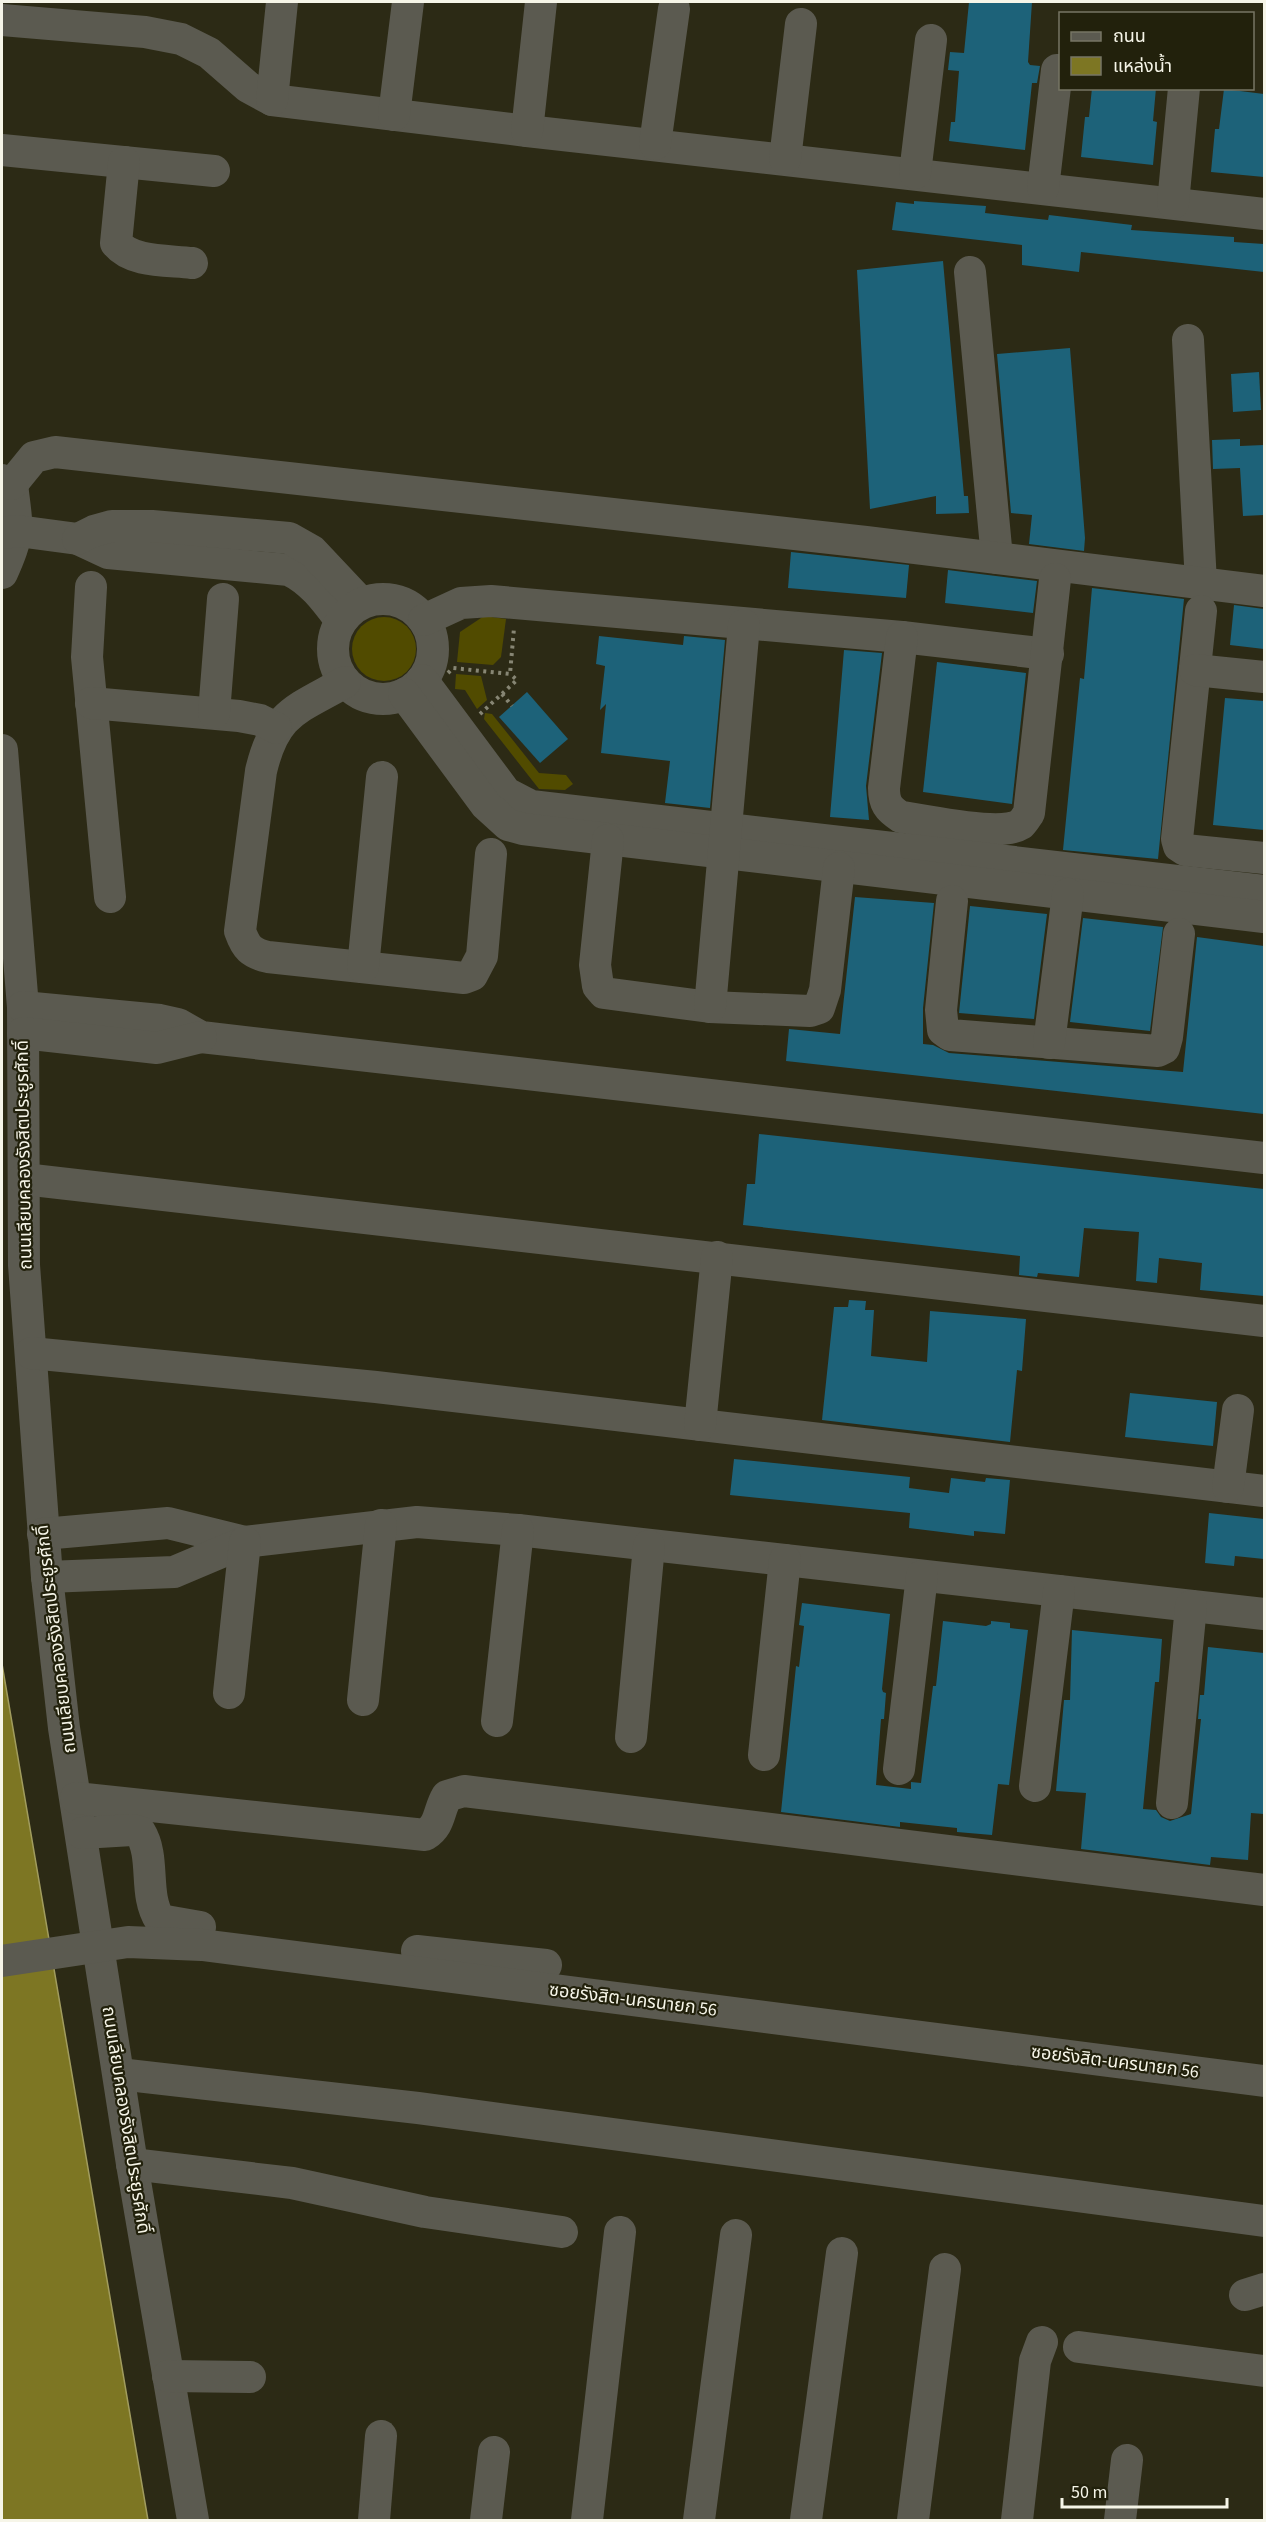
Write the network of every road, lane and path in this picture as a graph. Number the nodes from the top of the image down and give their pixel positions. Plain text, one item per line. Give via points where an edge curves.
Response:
1 (282, 2) edge
2 (408, 2) edge
3 (542, 2) edge
4 (674, 9) dead end
5 (2, 20) edge
6 (801, 24) dead end
7 (931, 40) dead end
8 (1057, 70) dead end
9 (1184, 90) edge
10 (272, 100) junction
11 (394, 115) junction
12 (527, 131) junction
13 (656, 144) junction
14 (2, 150) edge
15 (785, 159) junction
16 (124, 162) junction
17 (214, 171) dead end
18 (915, 173) junction
19 (1043, 188) junction
20 (1173, 203) junction
21 (1264, 214) edge
22 (192, 263) dead end
23 (970, 272) dead end
24 (1188, 340) dead end
25 (7, 482) edge
26 (10, 532) edge
27 (998, 558) junction
28 (2, 573) edge
29 (1055, 579) dead end
30 (91, 587) dead end
31 (1264, 591) edge
32 (1201, 597) junction
33 (224, 599) dead end
34 (517, 604) junction
35 (351, 612) junction
36 (424, 620) junction
37 (744, 625) junction
38 (902, 637) junction
39 (1048, 654) junction
40 (1195, 670) junction
41 (510, 674) junction
42 (1264, 677) edge
43 (345, 682) junction
44 (418, 687) junction
45 (502, 694) junction
46 (91, 702) junction
47 (489, 706) dead end
48 (512, 706) dead end
49 (214, 713) junction
50 (276, 728) junction
51 (2, 750) edge
52 (382, 777) dead end
53 (608, 840) junction
54 (724, 842) junction
55 (491, 854) dead end
56 (1264, 858) edge
57 (839, 867) junction
58 (1264, 891) edge
59 (1068, 894) junction
60 (110, 897) dead end
61 (952, 901) dead end
62 (1264, 917) edge
63 (1179, 934) dead end
64 (363, 967) junction
65 (710, 1007) junction
66 (23, 1020) junction
67 (1049, 1043) junction
68 (1264, 1158) edge
69 (24, 1179) junction
70 (717, 1257) junction
71 (13, 1264) edge
72 (1264, 1321) edge
73 (31, 1353) junction
74 (1238, 1410) dead end
75 (700, 1425) junction
76 (1228, 1487) junction
77 (1264, 1491) edge
78 (381, 1525) junction
79 (518, 1530) junction
80 (43, 1534) junction
81 (245, 1542) junction
82 (649, 1546) junction
83 (785, 1560) junction
84 (922, 1576) junction
85 (47, 1577) junction
86 (1059, 1592) junction
87 (1191, 1606) junction
88 (1264, 1614) edge
89 (229, 1693) dead end
90 (363, 1700) dead end
91 (497, 1721) dead end
92 (631, 1737) dead end
93 (764, 1755) dead end
94 (899, 1769) dead end
95 (1035, 1786) dead end
96 (76, 1798) junction
97 (1172, 1803) dead end
98 (82, 1833) junction
99 (1264, 1890) edge
100 (93, 1947) junction
101 (2, 1961) edge
102 (546, 1965) dead end
103 (119, 2074) junction
104 (1264, 2081) edge
105 (132, 2164) junction
106 (1264, 2221) edge
107 (562, 2232) dead end
108 (620, 2232) dead end
109 (736, 2235) dead end
110 (842, 2253) dead end
111 (945, 2269) dead end
112 (1041, 2342) dead end
113 (1079, 2347) dead end
114 (1264, 2371) edge
115 (168, 2376) junction
116 (250, 2377) dead end
117 (381, 2436) dead end
118 (494, 2452) dead end
119 (1127, 2460) dead end
120 (194, 2520) edge
121 (374, 2520) edge
122 (486, 2520) edge
123 (587, 2520) edge
124 (699, 2520) edge
125 (806, 2520) edge
126 (913, 2520) edge
127 (1017, 2520) edge
128 (1120, 2520) edge

1 - 10 street
2 - 11 street
3 - 12 street
4 - 13 street
5 - 10 street via 145,32 180,39 209,52 248,87
6 - 15 street
7 - 18 street
8 - 19 street
9 - 20 street
10 - 11 street
11 - 12 street
12 - 13 street
13 - 15 street
14 - 16 street
15 - 18 street
16 - 17 street
16 - 22 street via 116,243 123,252
18 - 19 street
19 - 20 street
20 - 21 street
23 - 27 street
24 - 32 street
25 - 26 street
25 - 27 street via 34,457 55,452
26 - 28 street via 15,546
26 - 35 street via 78,539 108,553 290,570
27 - 32 street
29 - 39 street
30 - 46 street via 87,657
31 - 32 street
32 - 40 street
33 - 49 street
34 - 36 street via 461,603
34 - 37 street
34 - 41 path
35 - 36 street via 378,598 396,600
35 - 43 street via 335,636 333,652
36 - 44 street via 432,640 431,661
37 - 38 street
37 - 54 street
38 - 39 street
38 - 39 street via 884,788 889,810 901,817 992,829 1022,823 1029,813
40 - 42 street
40 - 56 street via 1176,829 1179,846 1185,850
41 - 44 path via 453,668
41 - 45 path via 517,680
43 - 44 street via 355,691 379,699
43 - 50 street via 289,715
44 - 53 street via 486,805 507,825
44 - 54 street via 517,801
45 - 47 path
45 - 48 path
46 - 49 street
46 - 60 street
49 - 50 street via 260,720
50 - 64 street via 261,771 240,931 245,946 268,957
51 - 66 street, ถนนเลียบคลองรังสิตประยูรศักดิ์
52 - 64 street
53 - 54 street
53 - 65 street via 595,965 598,986 604,993
54 - 57 street
54 - 58 street
54 - 65 street
55 - 64 street via 482,956 472,975 464,978
57 - 59 street
57 - 65 street via 825,990 819,1008 810,1011
59 - 62 street
59 - 67 street
61 - 67 street via 941,1010 943,1030 950,1035
63 - 67 street via 1164,1048 1158,1051
66 - 68 street via 157,1048 201,1037
66 - 69 street, ถนนเลียบคลองรังสิตประยูรศักดิ์
69 - 70 street
69 - 71 street, ถนนเลียบคลองรังสิตประยูรศักดิ์
70 - 72 street
70 - 75 street
71 - 73 street, ถนนเลียบคลองรังสิตประยูรศักดิ์
73 - 75 street
73 - 80 street, ถนนเลียบคลองรังสิตประยูรศักดิ์
74 - 76 street
75 - 76 street
76 - 77 street
78 - 79 street via 417,1522
78 - 81 street
78 - 90 street
79 - 82 street
79 - 91 street
80 - 81 street via 168,1523
80 - 85 street, ถนนเลียบคลองรังสิตประยูรศักดิ์
81 - 85 street via 174,1572
81 - 89 street
82 - 83 street
82 - 92 street
83 - 84 street
83 - 93 street
84 - 86 street
84 - 94 street
85 - 96 street, ถนนเลียบคลองรังสิตประยูรศักดิ์
86 - 87 street
86 - 95 street
87 - 88 street
87 - 97 street
96 - 98 street, ถนนเลียบคลองรังสิตประยูรศักดิ์
96 - 99 street via 425,1835 434,1830 447,1796 464,1791
98 - 100 street, ถนนเลียบคลองรังสิตประยูรศักดิ์
98 - 102 street via 140,1832 154,1911 167,1923
100 - 101 street, ซอยรังสิต-นครนายก 56
100 - 103 street, ถนนเลียบคลองรังสิตประยูรศักดิ์
100 - 104 street, ซอยรังสิต-นครนายก 56 via 153,1941 202,1945
103 - 105 street, ถนนเลียบคลองรังสิตประยูรศักดิ์
103 - 106 street via 418,2108
105 - 107 street via 292,2182 425,2212
105 - 115 street, ถนนเลียบคลองรังสิตประยูรศักดิ์
108 - 123 street
109 - 124 street
110 - 125 street
111 - 126 street
112 - 127 street via 1035,2361
113 - 114 street
115 - 116 street
115 - 120 street, ถนนเลียบคลองรังสิตประยูรศักดิ์
117 - 121 street
118 - 122 street
119 - 128 street

